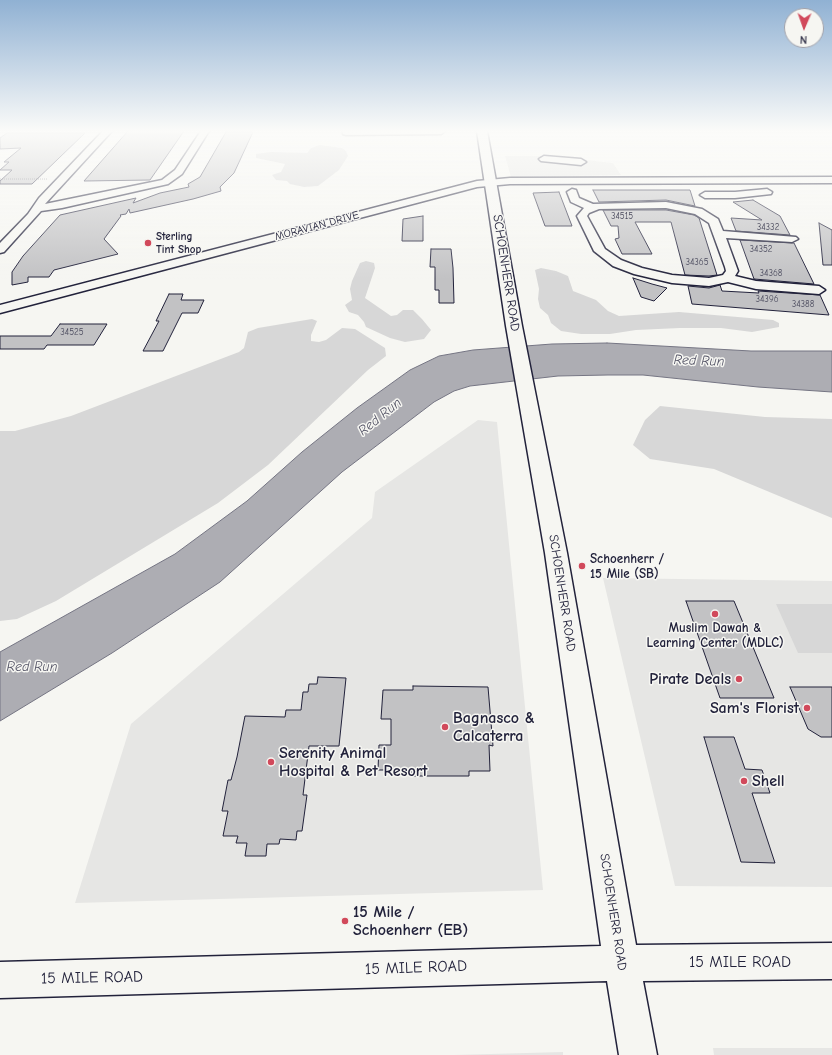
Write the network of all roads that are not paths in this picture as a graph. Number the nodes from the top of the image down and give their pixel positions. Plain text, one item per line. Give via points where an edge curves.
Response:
1 (61, 180) edge
2 (167, 180) edge
3 (670, 180) edge
4 (694, 180) edge
5 (708, 180) edge
6 (491, 182) junction
7 (572, 192) dead end
8 (767, 192) dead end
9 (712, 196) junction
10 (591, 207) junction
11 (38, 208) junction
12 (698, 211) junction
13 (720, 234) junction
14 (792, 239) dead end
15 (0, 250) edge
16 (728, 278) junction
17 (819, 290) dead end
18 (0, 309) edge
19 (832, 961) edge
20 (621, 963) junction
21 (0, 980) edge
22 (638, 1055) edge

1 - 11 street via 42,200
2 - 11 street via 62,205
3 - 6 street, MORAVIAN DRIVE
4 - 9 street
5 - 9 street
6 - 18 street, MORAVIAN DRIVE via 459,188
6 - 20 main road, SCHOENHERR ROAD via 514,326 557,560
7 - 10 street via 575,200
8 - 9 street
9 - 12 street via 712,204
10 - 12 street via 666,205
10 - 16 street via 585,210 582,216 591,237 600,251 617,262 638,271 672,279 709,282
11 - 15 street
12 - 13 street via 711,218
13 - 14 street
13 - 16 street via 732,271
16 - 17 street via 756,285
19 - 20 main road, 15 MILE ROAD
20 - 21 main road, 15 MILE ROAD
20 - 22 main road, SCHOENHERR ROAD

